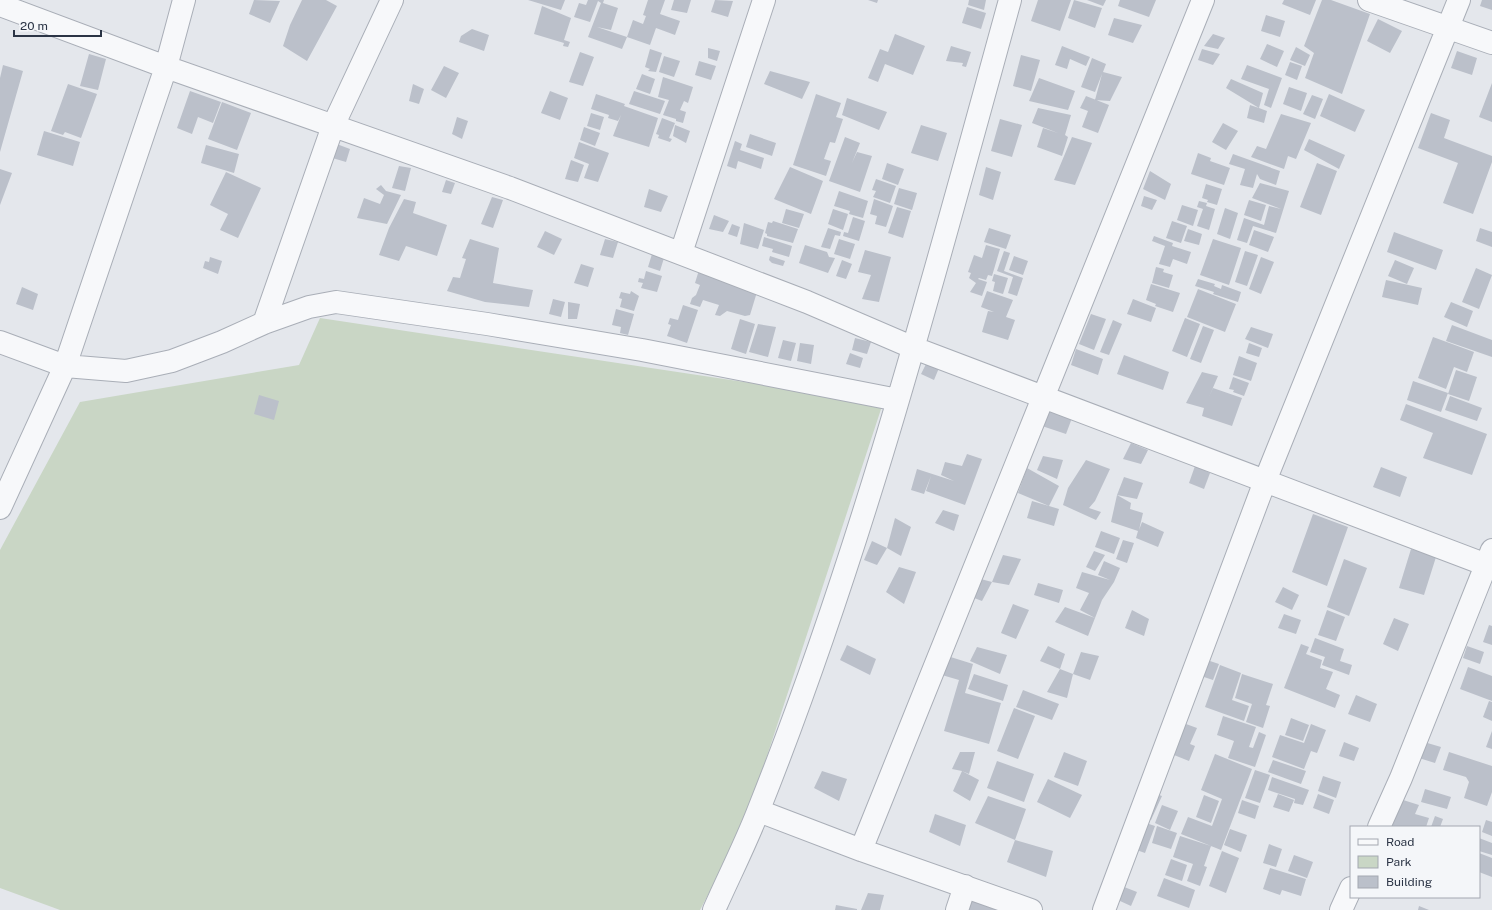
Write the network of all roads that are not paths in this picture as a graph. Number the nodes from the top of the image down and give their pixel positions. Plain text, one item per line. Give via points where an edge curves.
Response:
1 (184, 0) edge
2 (392, 0) edge
3 (764, 0) edge
4 (1010, 0) edge
5 (1203, 0) edge
6 (1369, 0) edge
7 (1458, 0) edge
8 (0, 5) edge
9 (1446, 28) junction
10 (1492, 43) edge
11 (166, 67) junction
12 (333, 126) junction
13 (681, 253) junction
14 (264, 323) junction
15 (0, 342) edge
16 (914, 348) junction
17 (65, 366) junction
18 (1044, 396) junction
19 (898, 400) junction
20 (1265, 481) junction
21 (0, 508) edge
22 (1490, 561) edge
23 (758, 811) junction
24 (1379, 826) edge
25 (861, 850) junction
26 (965, 886) junction
27 (1350, 890) edge
28 (714, 910) edge
29 (957, 910) edge
30 (1031, 910) edge
31 (1104, 910) edge
32 (1341, 910) edge

1 - 11 street
2 - 12 street
3 - 13 street
4 - 16 street
5 - 18 street
6 - 9 street
7 - 9 street
8 - 11 street
9 - 10 street
9 - 20 street
11 - 12 street
11 - 17 street
12 - 13 street via 510,188
12 - 14 street
13 - 16 street via 807,302
14 - 17 street via 172,361 126,371
14 - 19 street via 309,307 336,302 626,348
15 - 17 street
16 - 18 street
16 - 19 street
17 - 21 street
18 - 20 street
18 - 25 street
19 - 23 street via 868,503 815,661
20 - 22 street
20 - 31 street
22 - 24 street
23 - 25 street
23 - 28 street
25 - 26 street
26 - 29 street
26 - 30 street
27 - 32 street

